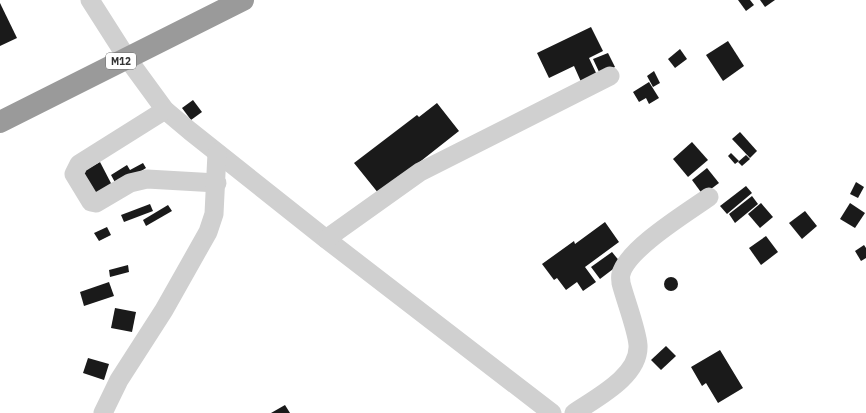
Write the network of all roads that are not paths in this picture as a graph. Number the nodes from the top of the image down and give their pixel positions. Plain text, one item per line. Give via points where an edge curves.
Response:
1 (90, 0) edge
2 (243, 0) edge
3 (127, 58) junction
4 (610, 76) dead end
5 (166, 110) junction
6 (0, 122) edge
7 (217, 153) junction
8 (217, 182) junction
9 (709, 197) dead end
10 (326, 239) junction
11 (103, 413) edge
12 (552, 413) edge
13 (574, 413) edge

1 - 3 street
2 - 3 highway, M12
3 - 5 street
3 - 6 highway, M12
4 - 10 street via 420,172
5 - 7 street
5 - 8 street via 79,164 74,174 91,202 96,203 130,183 147,179
7 - 8 street
7 - 10 street
8 - 11 street via 214,214 208,232
9 - 13 street via 633,254 621,273 621,283 638,344 637,358 618,382
10 - 12 street

